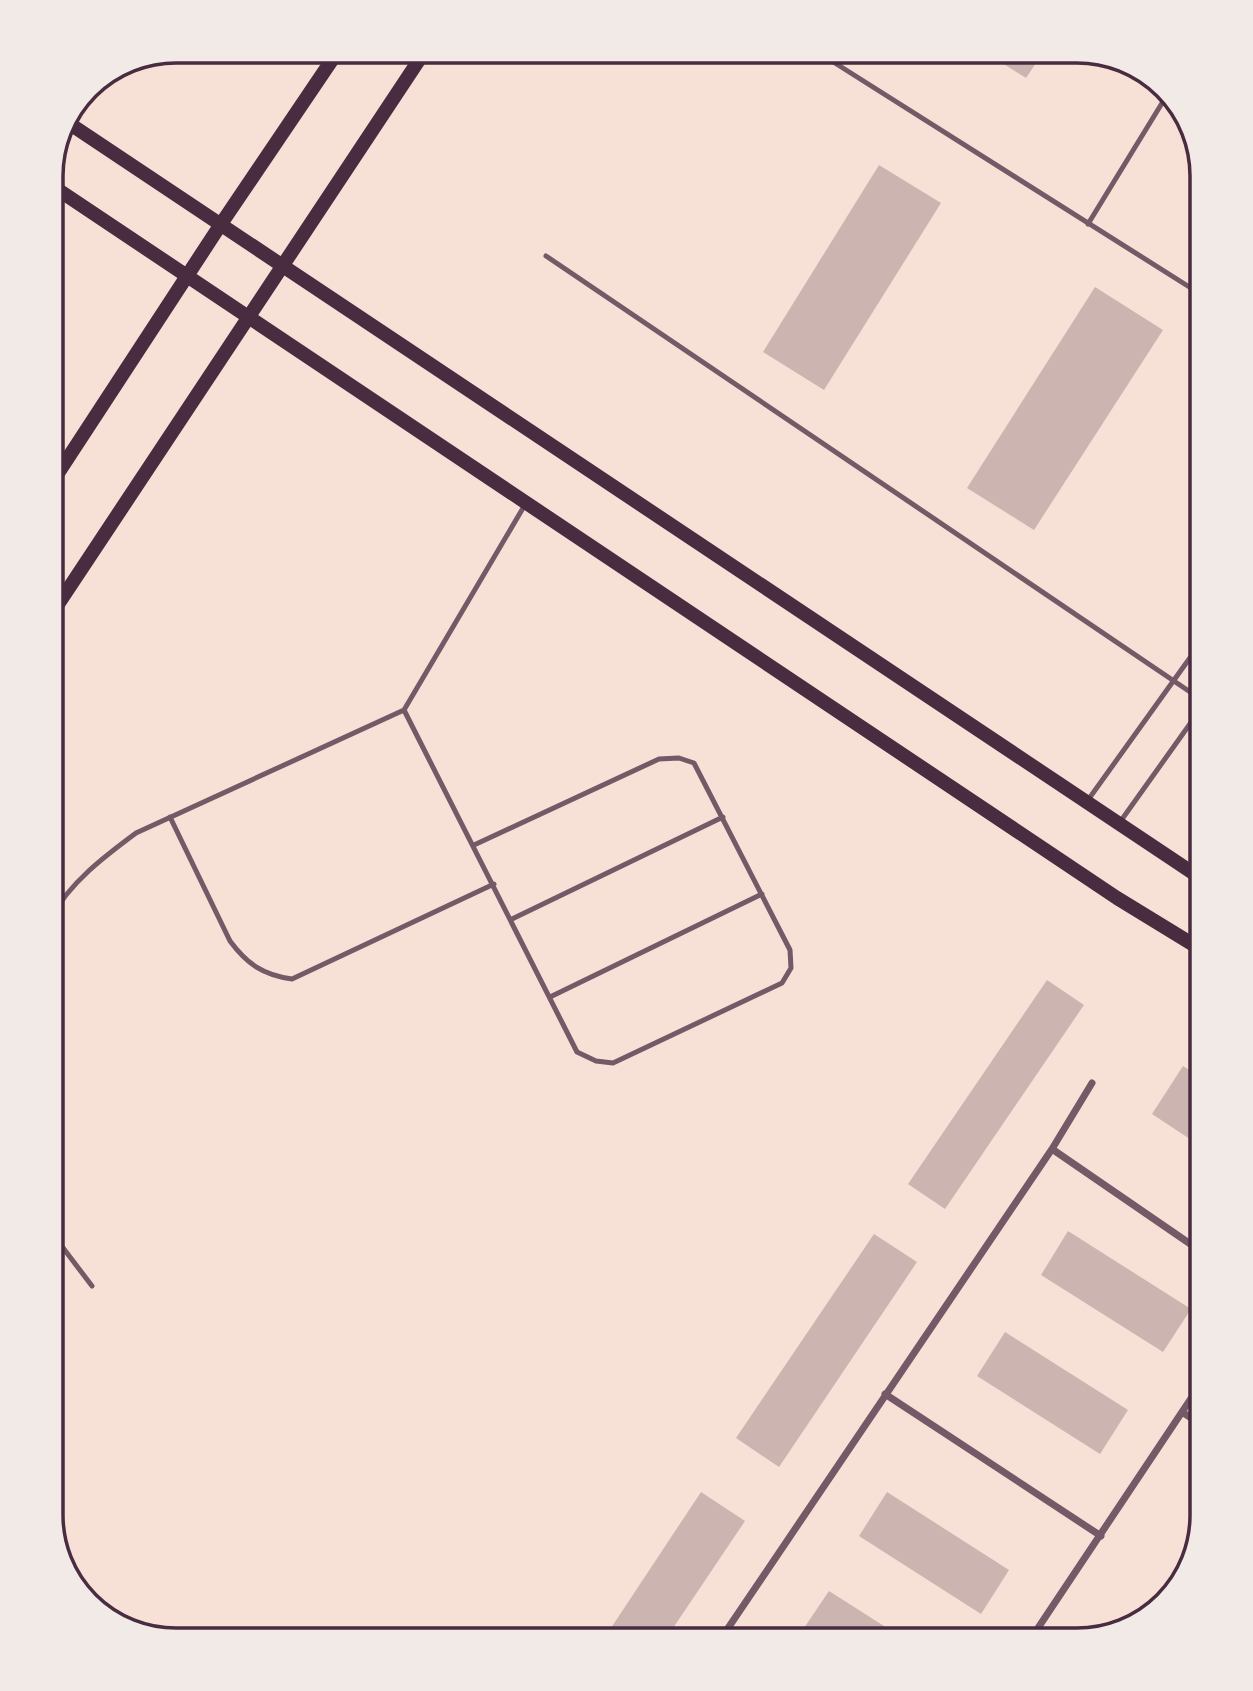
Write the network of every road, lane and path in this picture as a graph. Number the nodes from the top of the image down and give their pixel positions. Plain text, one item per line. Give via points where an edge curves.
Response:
1 (330, 63) edge
2 (417, 63) edge
3 (835, 63) edge
4 (1162, 102) edge
5 (75, 127) edge
6 (63, 193) edge
7 (221, 224) junction
8 (1088, 224) junction
9 (546, 256) dead end
10 (283, 265) junction
11 (188, 275) junction
12 (1190, 288) edge
13 (248, 317) junction
14 (63, 466) edge
15 (526, 503) junction
16 (63, 597) edge
17 (1190, 658) edge
18 (1174, 681) junction
19 (1190, 692) edge
20 (404, 710) junction
21 (1190, 724) edge
22 (1086, 803) junction
23 (170, 817) junction
24 (723, 817) junction
25 (1119, 825) junction
26 (474, 845) junction
27 (1190, 870) edge
28 (494, 884) junction
29 (762, 894) junction
30 (63, 900) edge
31 (512, 919) junction
32 (1190, 943) edge
33 (550, 997) junction
34 (1093, 1083) dead end
35 (1052, 1149) junction
36 (1190, 1244) edge
37 (63, 1248) edge
38 (92, 1286) dead end
39 (885, 1394) junction
40 (1190, 1400) edge
41 (1182, 1412) junction
42 (1190, 1417) edge
43 (1101, 1536) junction
44 (728, 1628) edge
45 (1038, 1628) edge

1 - 7 main road
2 - 10 main road
3 - 8 lane
4 - 8 lane
5 - 7 main road
6 - 11 main road
7 - 10 main road
7 - 11 main road
8 - 12 lane
9 - 18 lane
10 - 13 main road
10 - 22 main road
11 - 13 main road
11 - 14 main road
13 - 15 main road
13 - 16 main road
15 - 20 lane
15 - 32 main road
17 - 18 lane
18 - 19 lane
18 - 22 lane
20 - 23 lane
20 - 26 lane
21 - 25 lane
22 - 25 main road
23 - 28 lane via 230,941 243,959 279,977 292,979
23 - 30 lane via 112,851
24 - 26 lane via 694,763 659,759
24 - 29 lane
24 - 31 lane
25 - 27 main road
26 - 28 lane
28 - 31 lane
29 - 33 lane
29 - 33 lane via 790,950 791,968 782,983 613,1063 577,1052
31 - 33 lane
34 - 35 street
35 - 36 street
35 - 39 street
37 - 38 lane
39 - 43 street
39 - 44 street
40 - 41 street
41 - 42 street
41 - 43 street
43 - 45 street

